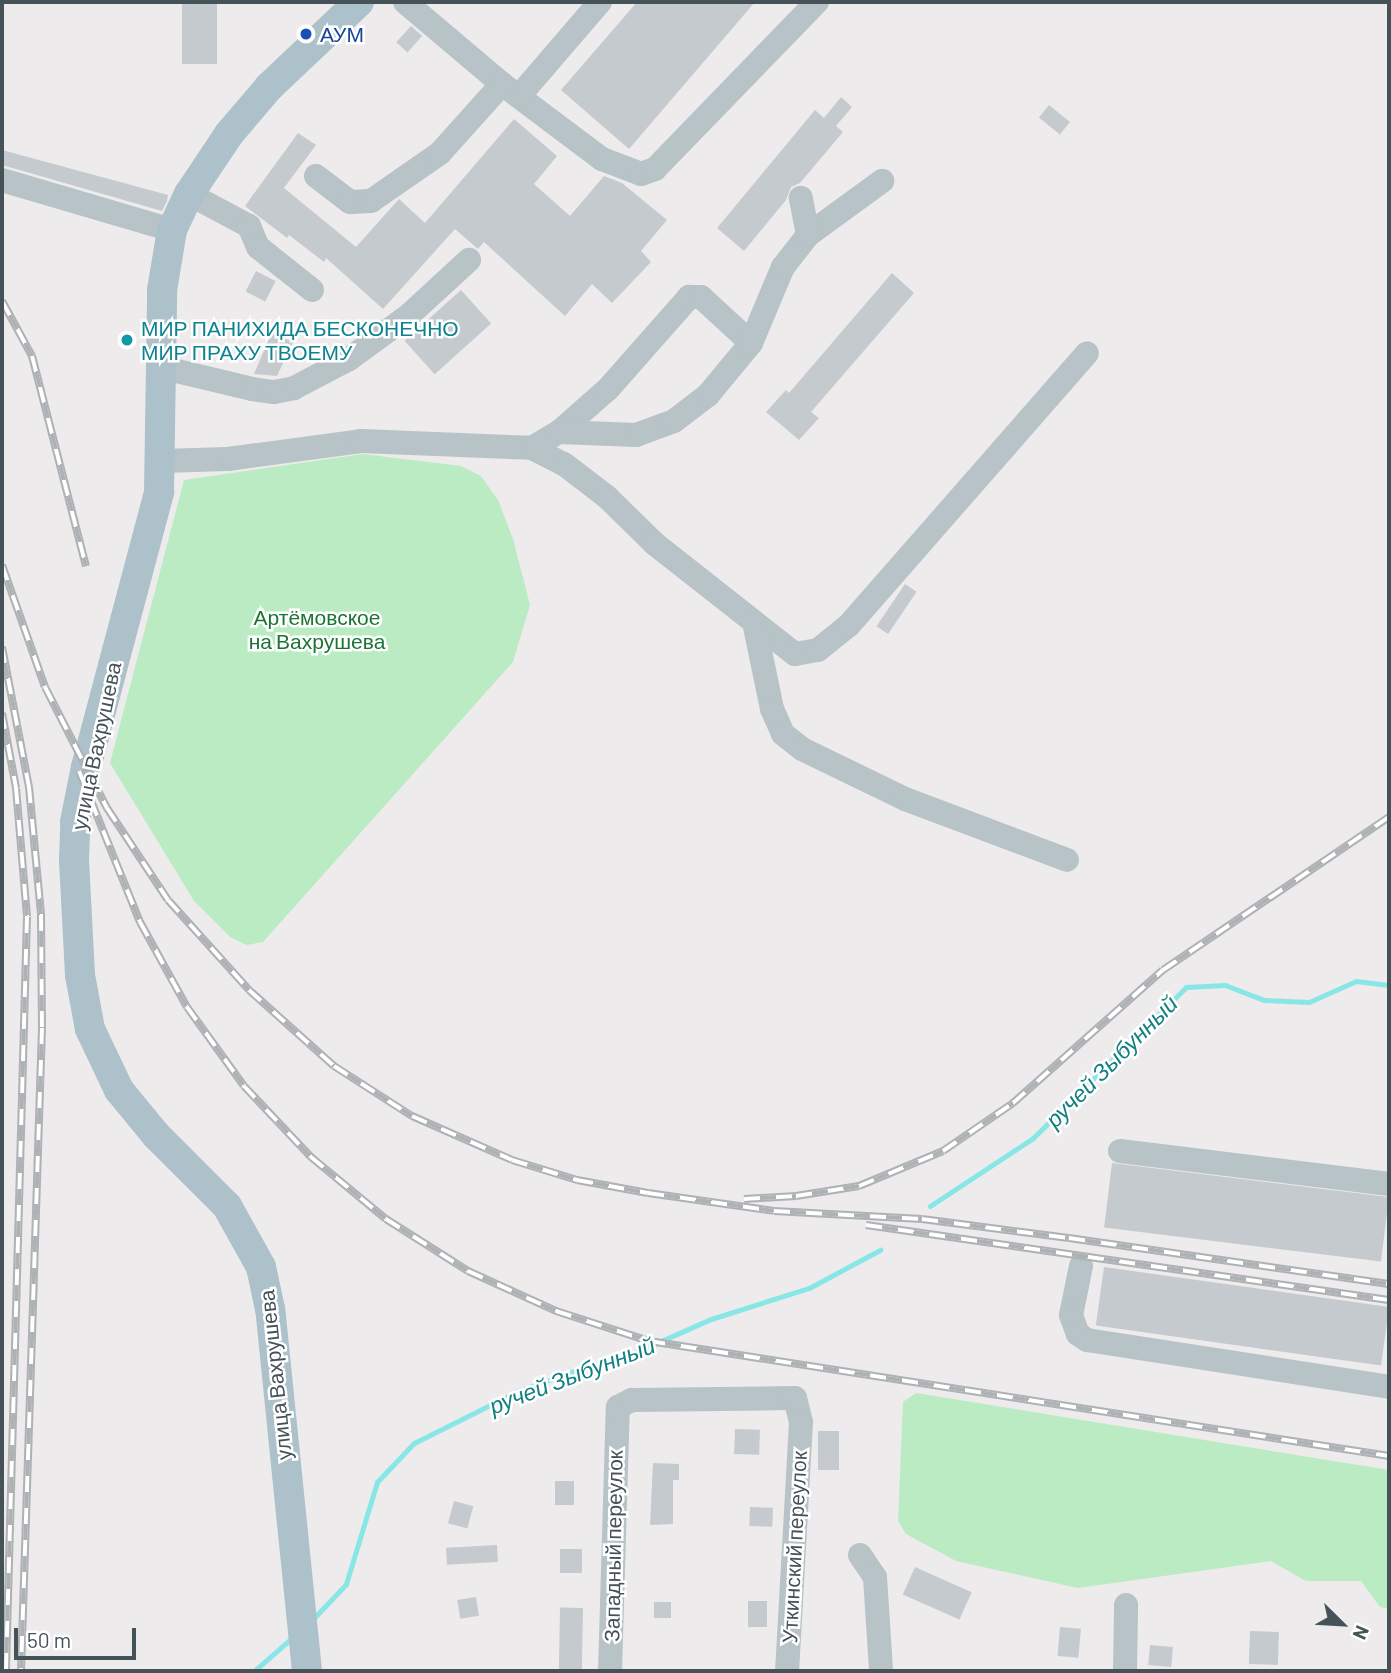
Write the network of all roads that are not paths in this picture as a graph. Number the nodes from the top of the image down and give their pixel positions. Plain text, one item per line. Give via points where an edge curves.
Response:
1 (359, 2) edge
2 (405, 2) edge
3 (600, 2) edge
4 (817, 2) edge
5 (511, 90) junction
6 (316, 176) dead end
7 (2, 180) edge
8 (882, 181) dead end
9 (189, 194) junction
10 (801, 198) dead end
11 (172, 230) junction
12 (808, 235) junction
13 (469, 260) dead end
14 (312, 290) dead end
15 (751, 342) junction
16 (1087, 353) dead end
17 (160, 367) junction
18 (559, 432) junction
19 (532, 448) junction
20 (162, 461) junction
21 (754, 622) junction
22 (1067, 860) dead end
23 (1120, 1151) dead end
24 (1389, 1184) edge
25 (1081, 1266) dead end
26 (1389, 1387) edge
27 (616, 1421) joint
28 (859, 1555) dead end
29 (1126, 1605) dead end
30 (307, 1671) edge
31 (610, 1671) edge
32 (787, 1671) edge
33 (881, 1671) edge
34 (1125, 1671) edge

1 - 9 main road, улица Вахрушева via 269,88 229,134
2 - 5 street
3 - 5 street
4 - 5 street via 656,169 641,174 602,159
5 - 6 street via 440,153 370,201 350,202
7 - 11 street
8 - 12 street
9 - 11 main road, улица Вахрушева
9 - 14 street via 249,226 258,247
10 - 12 street
11 - 17 main road, улица Вахрушева via 162,290
12 - 15 street via 783,267
13 - 17 street via 408,316 349,359 294,388 274,392 252,389
15 - 18 street via 709,395 674,421 636,435
15 - 18 street via 701,298 689,297 608,389
16 - 21 street via 849,625 818,650 795,654
17 - 20 main road, улица Вахрушева
18 - 19 street
19 - 20 street via 362,441 228,459
19 - 21 street via 564,464 607,497 655,544
20 - 30 main road, улица Вахрушева via 155,514 75,822 80,975 90,1029 119,1090 156,1135 227,1206 261,1267 270,1308
21 - 22 street via 772,709 783,734 802,749 905,799
23 - 24 street
25 - 26 street via 1071,1315 1078,1334 1087,1340
27 - 31 street, Западный переулок
27 - 32 street, Уткинский переулок via 618,1407 632,1400 796,1398 802,1422
28 - 33 street via 875,1577
29 - 34 street

